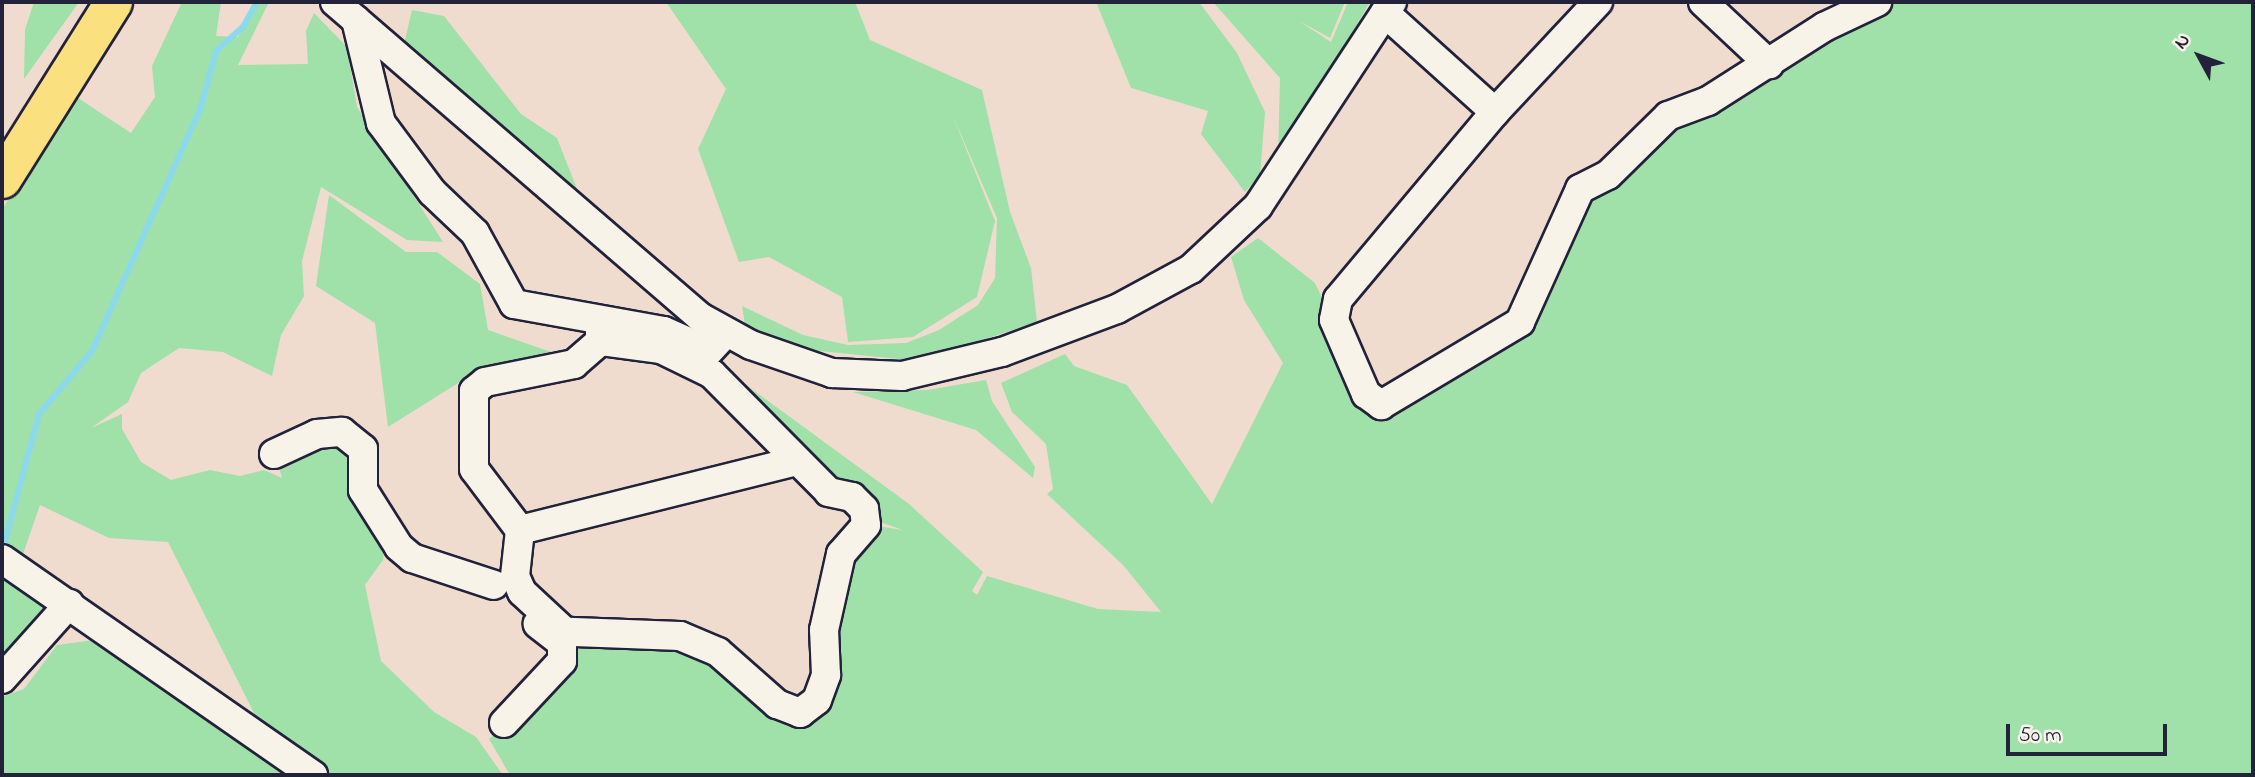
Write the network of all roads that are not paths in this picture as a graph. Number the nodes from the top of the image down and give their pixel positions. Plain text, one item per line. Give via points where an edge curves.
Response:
1 (114, 2) edge
2 (335, 2) edge
3 (1598, 2) edge
4 (1703, 2) edge
5 (1877, 2) edge
6 (1388, 8) edge
7 (356, 20) junction
8 (1769, 64) junction
9 (1495, 113) junction
10 (2, 179) edge
11 (600, 331) junction
12 (726, 333) junction
13 (274, 454) dead end
14 (796, 460) junction
15 (520, 530) junction
16 (449, 555) dead end
17 (2, 559) edge
18 (494, 585) junction
19 (69, 604) junction
20 (556, 631) junction
21 (2, 679) edge
22 (504, 723) dead end
23 (313, 775) edge

1 - 10 main road
2 - 7 street
3 - 9 street
4 - 8 street
5 - 8 street
6 - 9 street
6 - 12 street via 1258,206 1192,269 1117,309 1002,352 902,376 832,373
7 - 11 street via 381,123 432,192 475,233 504,293 529,310
7 - 12 street via 674,297
8 - 9 street via 1708,101 1668,116 1608,175 1580,189 1520,322 1381,405 1366,394 1334,320 1338,299
11 - 12 street via 664,331 709,351
11 - 14 street via 689,359 712,374
11 - 15 street via 574,364 485,382 474,391 474,469
13 - 18 street via 317,434 342,432 363,449 363,489 399,547 412,558
14 - 15 street
14 - 20 street via 829,492 852,497 864,509 866,525 841,554 824,630 826,675 810,709 800,713 777,704 718,652 680,636
15 - 20 street via 515,576 522,592
16 - 18 street
17 - 19 street
18 - 20 street
19 - 21 street
19 - 23 street
20 - 22 street via 562,643 562,661

